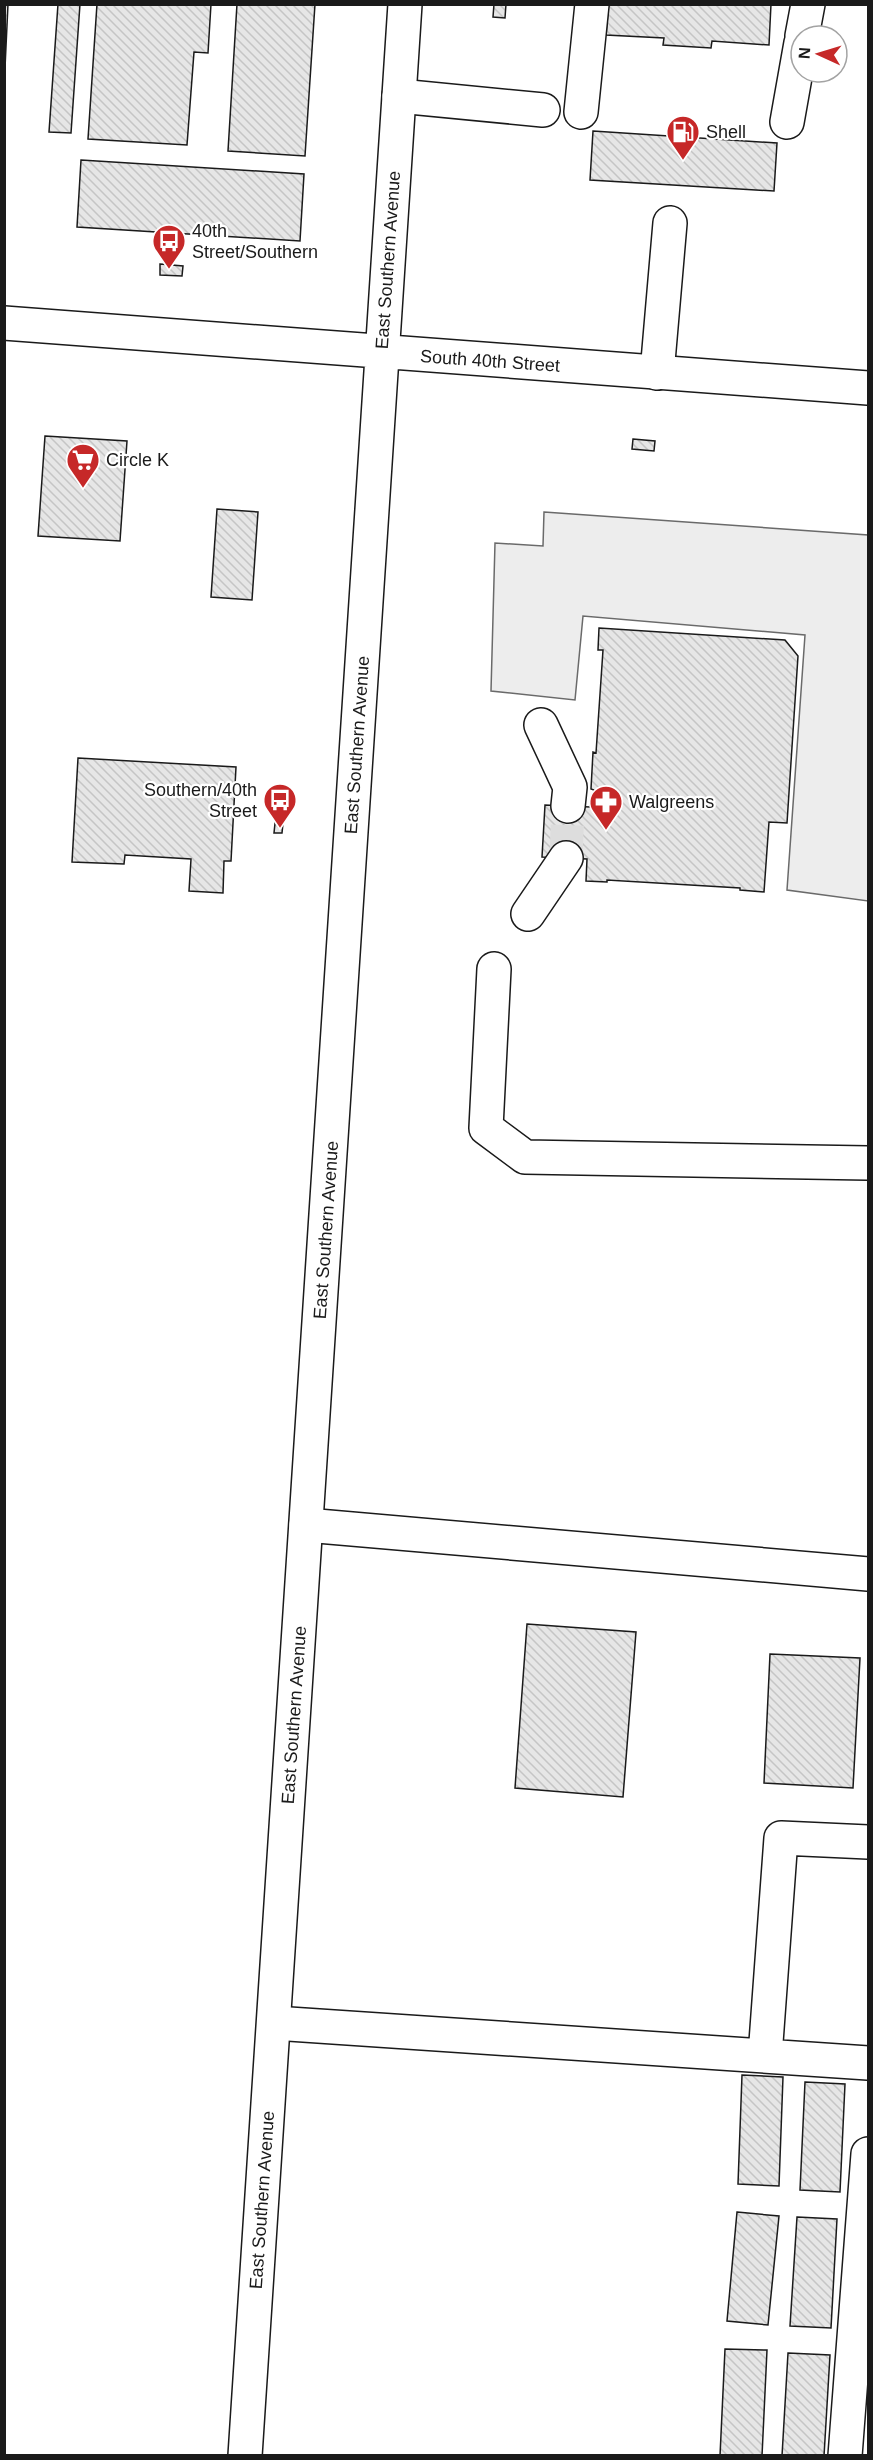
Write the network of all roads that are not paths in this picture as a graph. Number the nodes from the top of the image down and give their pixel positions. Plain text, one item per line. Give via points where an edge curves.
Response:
1 (405, 4) edge
2 (592, 4) edge
3 (808, 4) edge
4 (804, 24) edge
5 (794, 84) edge
6 (399, 96) junction
7 (543, 110) dead end
8 (580, 112) dead end
9 (787, 122) dead end
10 (670, 223) dead end
11 (4, 323) edge
12 (382, 353) junction
13 (657, 373) junction
14 (868, 388) edge
15 (542, 725) dead end
16 (568, 806) tunnel mouth
17 (567, 858) tunnel mouth
18 (528, 914) dead end
19 (494, 969) dead end
20 (868, 1163) edge
21 (306, 1525) junction
22 (868, 1574) edge
23 (868, 1842) edge
24 (274, 2023) junction
25 (765, 2056) junction
26 (868, 2063) edge
27 (868, 2154) edge
28 (245, 2456) edge
29 (845, 2456) edge

1 - 6 main road, East Southern Avenue
2 - 8 main road
3 - 4 main road
5 - 9 main road
6 - 7 main road
6 - 12 main road, East Southern Avenue
10 - 13 main road
11 - 12 main road, South 40th Street
12 - 13 main road, South 40th Street
12 - 21 main road, East Southern Avenue
13 - 14 main road, South 40th Street
15 - 16 main road via 570,787
17 - 18 main road
19 - 20 main road via 486,1128 525,1157
21 - 22 main road
21 - 24 main road, East Southern Avenue
23 - 25 main road via 781,1838
24 - 25 main road
24 - 28 main road, East Southern Avenue
25 - 26 main road
27 - 29 main road

